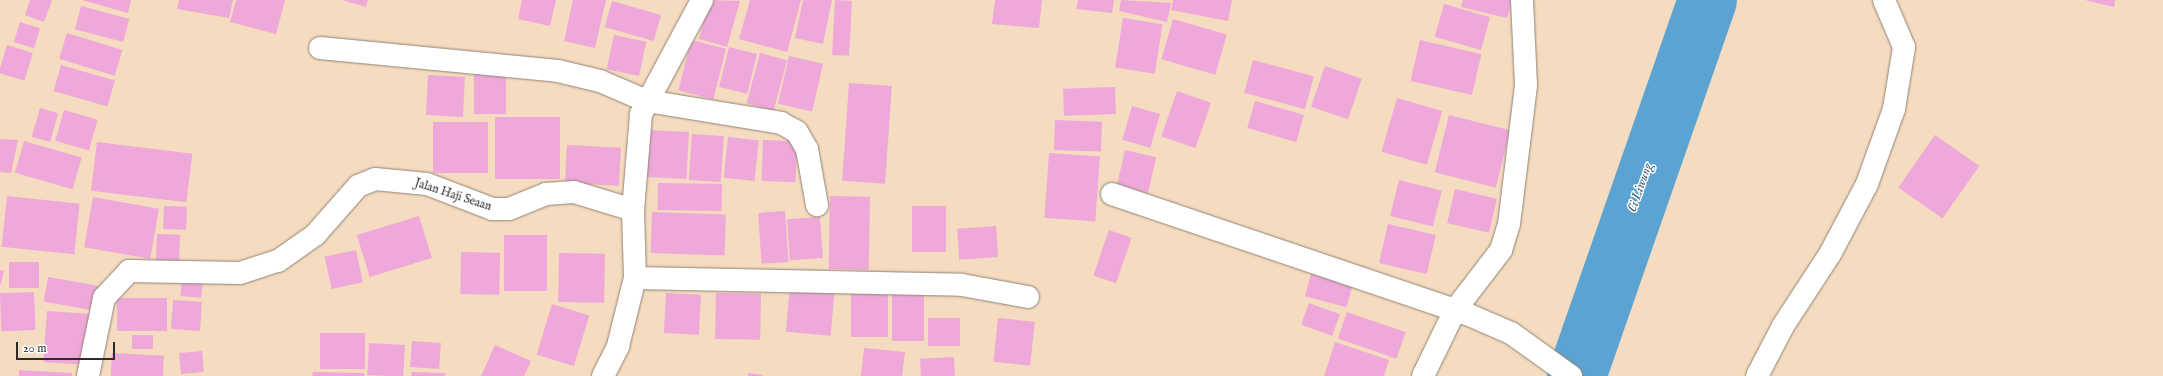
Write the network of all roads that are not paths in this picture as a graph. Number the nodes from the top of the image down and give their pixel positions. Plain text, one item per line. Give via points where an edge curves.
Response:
1 (702, 0) edge
2 (1522, 0) edge
3 (1884, 0) edge
4 (320, 48) dead end
5 (647, 102) junction
6 (1112, 194) dead end
7 (817, 205) dead end
8 (633, 210) junction
9 (635, 278) junction
10 (1028, 297) dead end
11 (1455, 310) junction
12 (88, 376) edge
13 (603, 376) edge
14 (1423, 376) edge
15 (1571, 376) edge
16 (1757, 376) edge

1 - 5 street
2 - 11 street via 1527,79 1509,224 1501,250
3 - 16 street via 1904,47 1894,109 1867,184 1830,254 1783,326
4 - 5 street via 558,71 600,81
5 - 7 street via 781,123 797,132 807,149
5 - 8 street via 641,114
6 - 11 street
8 - 9 street
8 - 12 street, Jalan Haji Seaan via 574,192 546,194 509,209 492,209 427,184 376,179 358,186 315,235 278,260 240,273 129,272 104,298
9 - 10 street via 962,285
9 - 13 street via 618,346
11 - 14 street
11 - 15 street via 1510,333

